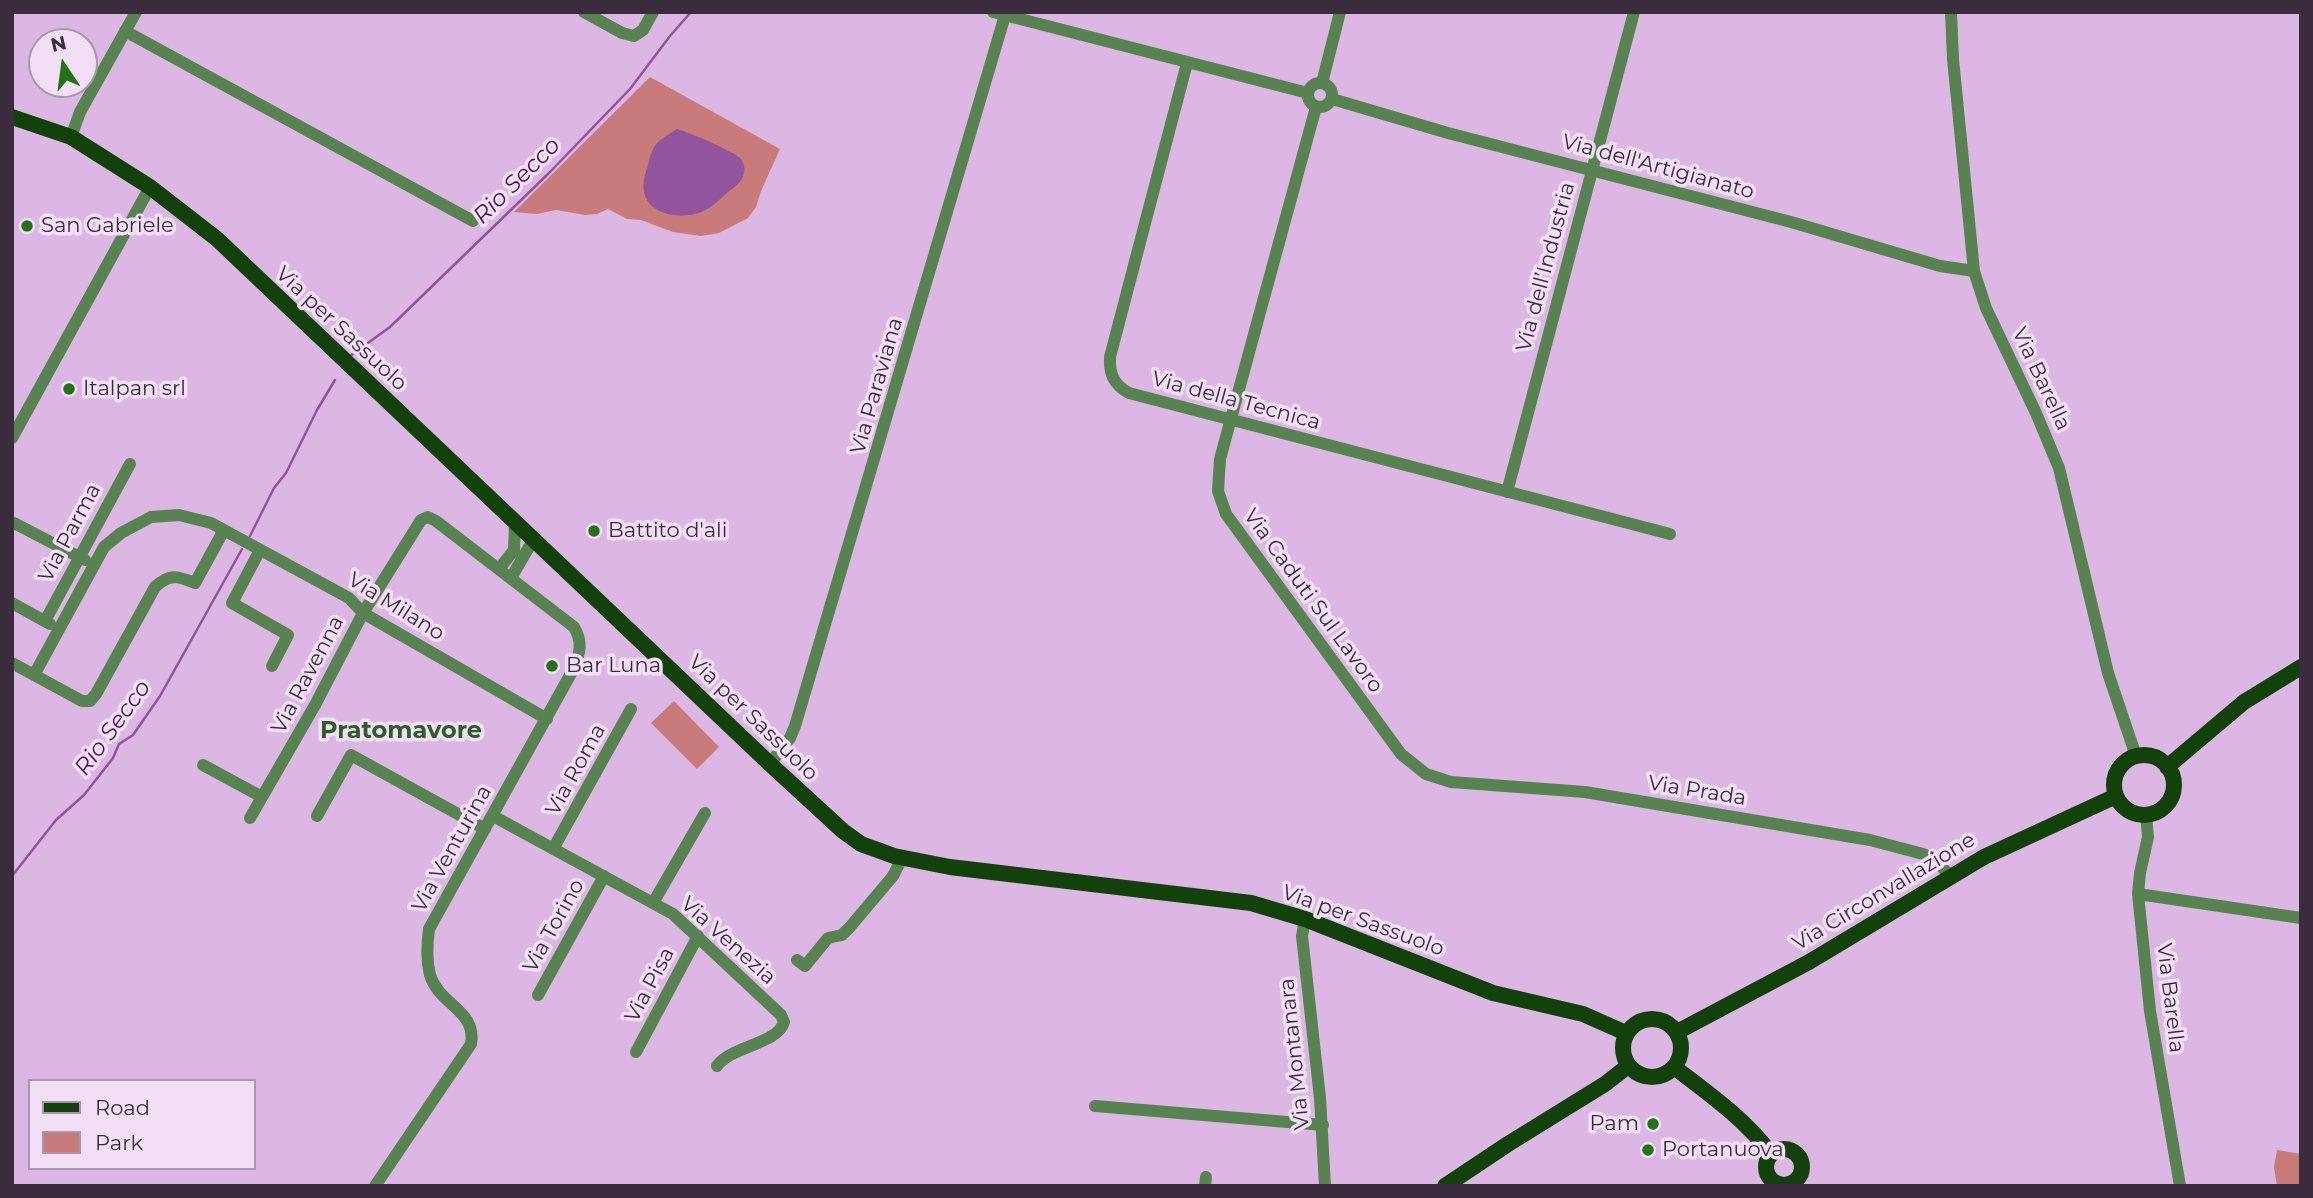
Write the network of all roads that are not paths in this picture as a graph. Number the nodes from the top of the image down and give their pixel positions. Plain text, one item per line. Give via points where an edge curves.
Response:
1 (136, 12) edge
2 (584, 12) edge
3 (653, 12) edge
4 (1340, 12) edge
5 (1634, 12) edge
6 (1951, 12) edge
7 (1001, 13) edge
8 (125, 31) junction
9 (1186, 63) junction
10 (1321, 83) junction
11 (1308, 93) junction
12 (1332, 99) junction
13 (1316, 107) junction
14 (12, 117) edge
15 (71, 137) junction
16 (1592, 169) junction
17 (149, 187) junction
18 (473, 222) dead end
19 (1973, 271) junction
20 (1233, 420) junction
21 (12, 438) edge
22 (130, 464) dead end
23 (1507, 492) junction
24 (425, 518) joint
25 (14, 523) edge
26 (515, 524) junction
27 (224, 530) junction
28 (1670, 534) dead end
29 (537, 544) junction
30 (260, 550) junction
31 (514, 550) junction
32 (79, 557) junction
33 (95, 565) junction
34 (499, 569) junction
35 (511, 578) junction
36 (12, 603) edge
37 (363, 613) junction
38 (45, 621) junction
39 (60, 629) junction
40 (12, 663) edge
41 (272, 666) dead end
42 (2301, 667) edge
43 (34, 675) junction
44 (631, 709) dead end
45 (547, 719) junction
46 (2136, 756) junction
47 (770, 764) junction
48 (202, 765) dead end
49 (2167, 767) junction
50 (1426, 774) joint
51 (2116, 796) junction
52 (262, 797) junction
53 (705, 813) dead end
54 (2146, 815) junction
55 (317, 816) dead end
56 (492, 816) junction
57 (250, 818) dead end
58 (485, 829) junction
59 (554, 849) junction
60 (902, 858) junction
61 (604, 876) junction
62 (1952, 877) junction
63 (2138, 894) junction
64 (653, 903) junction
65 (2301, 918) edge
66 (1305, 919) junction
67 (698, 936) junction
68 (797, 960) dead end
69 (537, 995) dead end
70 (1676, 1032) junction
71 (1626, 1033) junction
72 (636, 1052) dead end
73 (717, 1066) dead end
74 (1628, 1066) junction
75 (1674, 1068) junction
76 (1095, 1106) dead end
77 (1323, 1125) junction
78 (1771, 1154) junction
79 (1788, 1185) edge
80 (375, 1186) edge
81 (1325, 1186) edge
82 (1446, 1186) edge
83 (2180, 1186) edge

1 - 8 street
2 - 3 street via 634,36
4 - 10 street
5 - 16 street, Via dell’Industria
6 - 19 street, Via Barella
7 - 9 street
7 - 47 street, Via Paraviana via 795,726
8 - 15 street
8 - 18 street
9 - 11 street
9 - 20 street, Via della Tecnica via 1110,365 1115,382 1129,393
10 - 11 street
10 - 12 street via 1330,89
11 - 13 street
12 - 13 street via 1324,107
12 - 16 street, Via dell'Artigianato
13 - 20 street, Via Caduti Sul Lavoro
14 - 15 main road, Via per Sassuolo
15 - 17 main road, Via per Sassuolo
16 - 19 street, Via dell'Artigianato via 1940,266
16 - 23 street, Via dell’Industria
17 - 21 street
17 - 26 main road, Via per Sassuolo via 217,239
19 - 46 street, Via Barella via 2059,468 2108,673
20 - 23 street, Via della Tecnica
20 - 50 street, Via Caduti Sul Lavoro via 1218,471 1218,491 1226,514 1401,754
22 - 32 street, Via Parma
23 - 28 street, Via della Tecnica
24 - 34 street, Via Venturina via 436,521
24 - 37 street, Via Ravenna via 417,523
25 - 32 street
26 - 29 main road, Via per Sassuolo
26 - 31 street
27 - 30 street, Via Milano
27 - 33 street, Via Milano via 178,515 151,517 104,547
27 - 43 street via 195,583 174,576 155,587 90,701
29 - 31 street
29 - 35 street via 529,547
29 - 47 main road, Via per Sassuolo
30 - 37 street, Via Milano via 349,598
30 - 41 street via 232,603 288,635
31 - 34 street
32 - 33 street
32 - 38 street, Via Parma
33 - 39 street, Via Milano
34 - 35 street, Via Venturina
35 - 45 street, Via Venturina via 579,635 578,659
36 - 38 street
37 - 45 street, Via Milano
37 - 52 street, Via Ravenna
38 - 39 street
39 - 43 street, Via Milano
40 - 43 street
42 - 49 main road via 2244,702
44 - 59 street, Via Roma
45 - 56 street, Via Venturina
46 - 49 main road via 2150,756
46 - 51 main road via 2118,769
47 - 60 main road, Via per Sassuolo via 861,844
48 - 52 street
49 - 54 main road via 2173,783 2169,801
50 - 62 street, Via Prada via 1451,782 1585,792 1844,835 1923,854
51 - 54 main road via 2131,812
51 - 62 main road, Via Circonvallazione via 2001,848
52 - 57 street, Via Ravenna
53 - 64 street
54 - 63 street, Via Barella via 2148,837
55 - 58 street via 351,755
56 - 58 street, Via Venturina
56 - 59 street, Via Venezia
58 - 80 street, Via Venturina via 429,929 427,946 430,976 469,1020 471,1044
59 - 61 street, Via Venezia
60 - 66 main road, Via per Sassuolo via 1251,903
60 - 68 street via 893,876 842,935 828,938 805,967
61 - 64 street, Via Venezia
61 - 69 street, Via Torino
62 - 70 main road, Via Circonvallazione
63 - 65 street
63 - 83 street, Via Barella via 2150,1011
64 - 67 street, Via Venezia
66 - 71 main road, Via per Sassuolo via 1493,993 1583,1014
66 - 77 street, Via Montanara via 1302,939
67 - 72 street, Via Pisa
67 - 73 street, Via Venezia via 784,1022 779,1032
70 - 71 main road via 1664,1021 1647,1019
70 - 75 main road via 1681,1054
71 - 74 main road via 1622,1047
74 - 75 main road via 1651,1078
74 - 82 main road
75 - 78 main road via 1723,1106
76 - 77 street
77 - 81 street, Via Montanara
78 - 79 main road via 1766,1171 1772,1180
78 - 79 main road via 1785,1149 1798,1156 1802,1170

